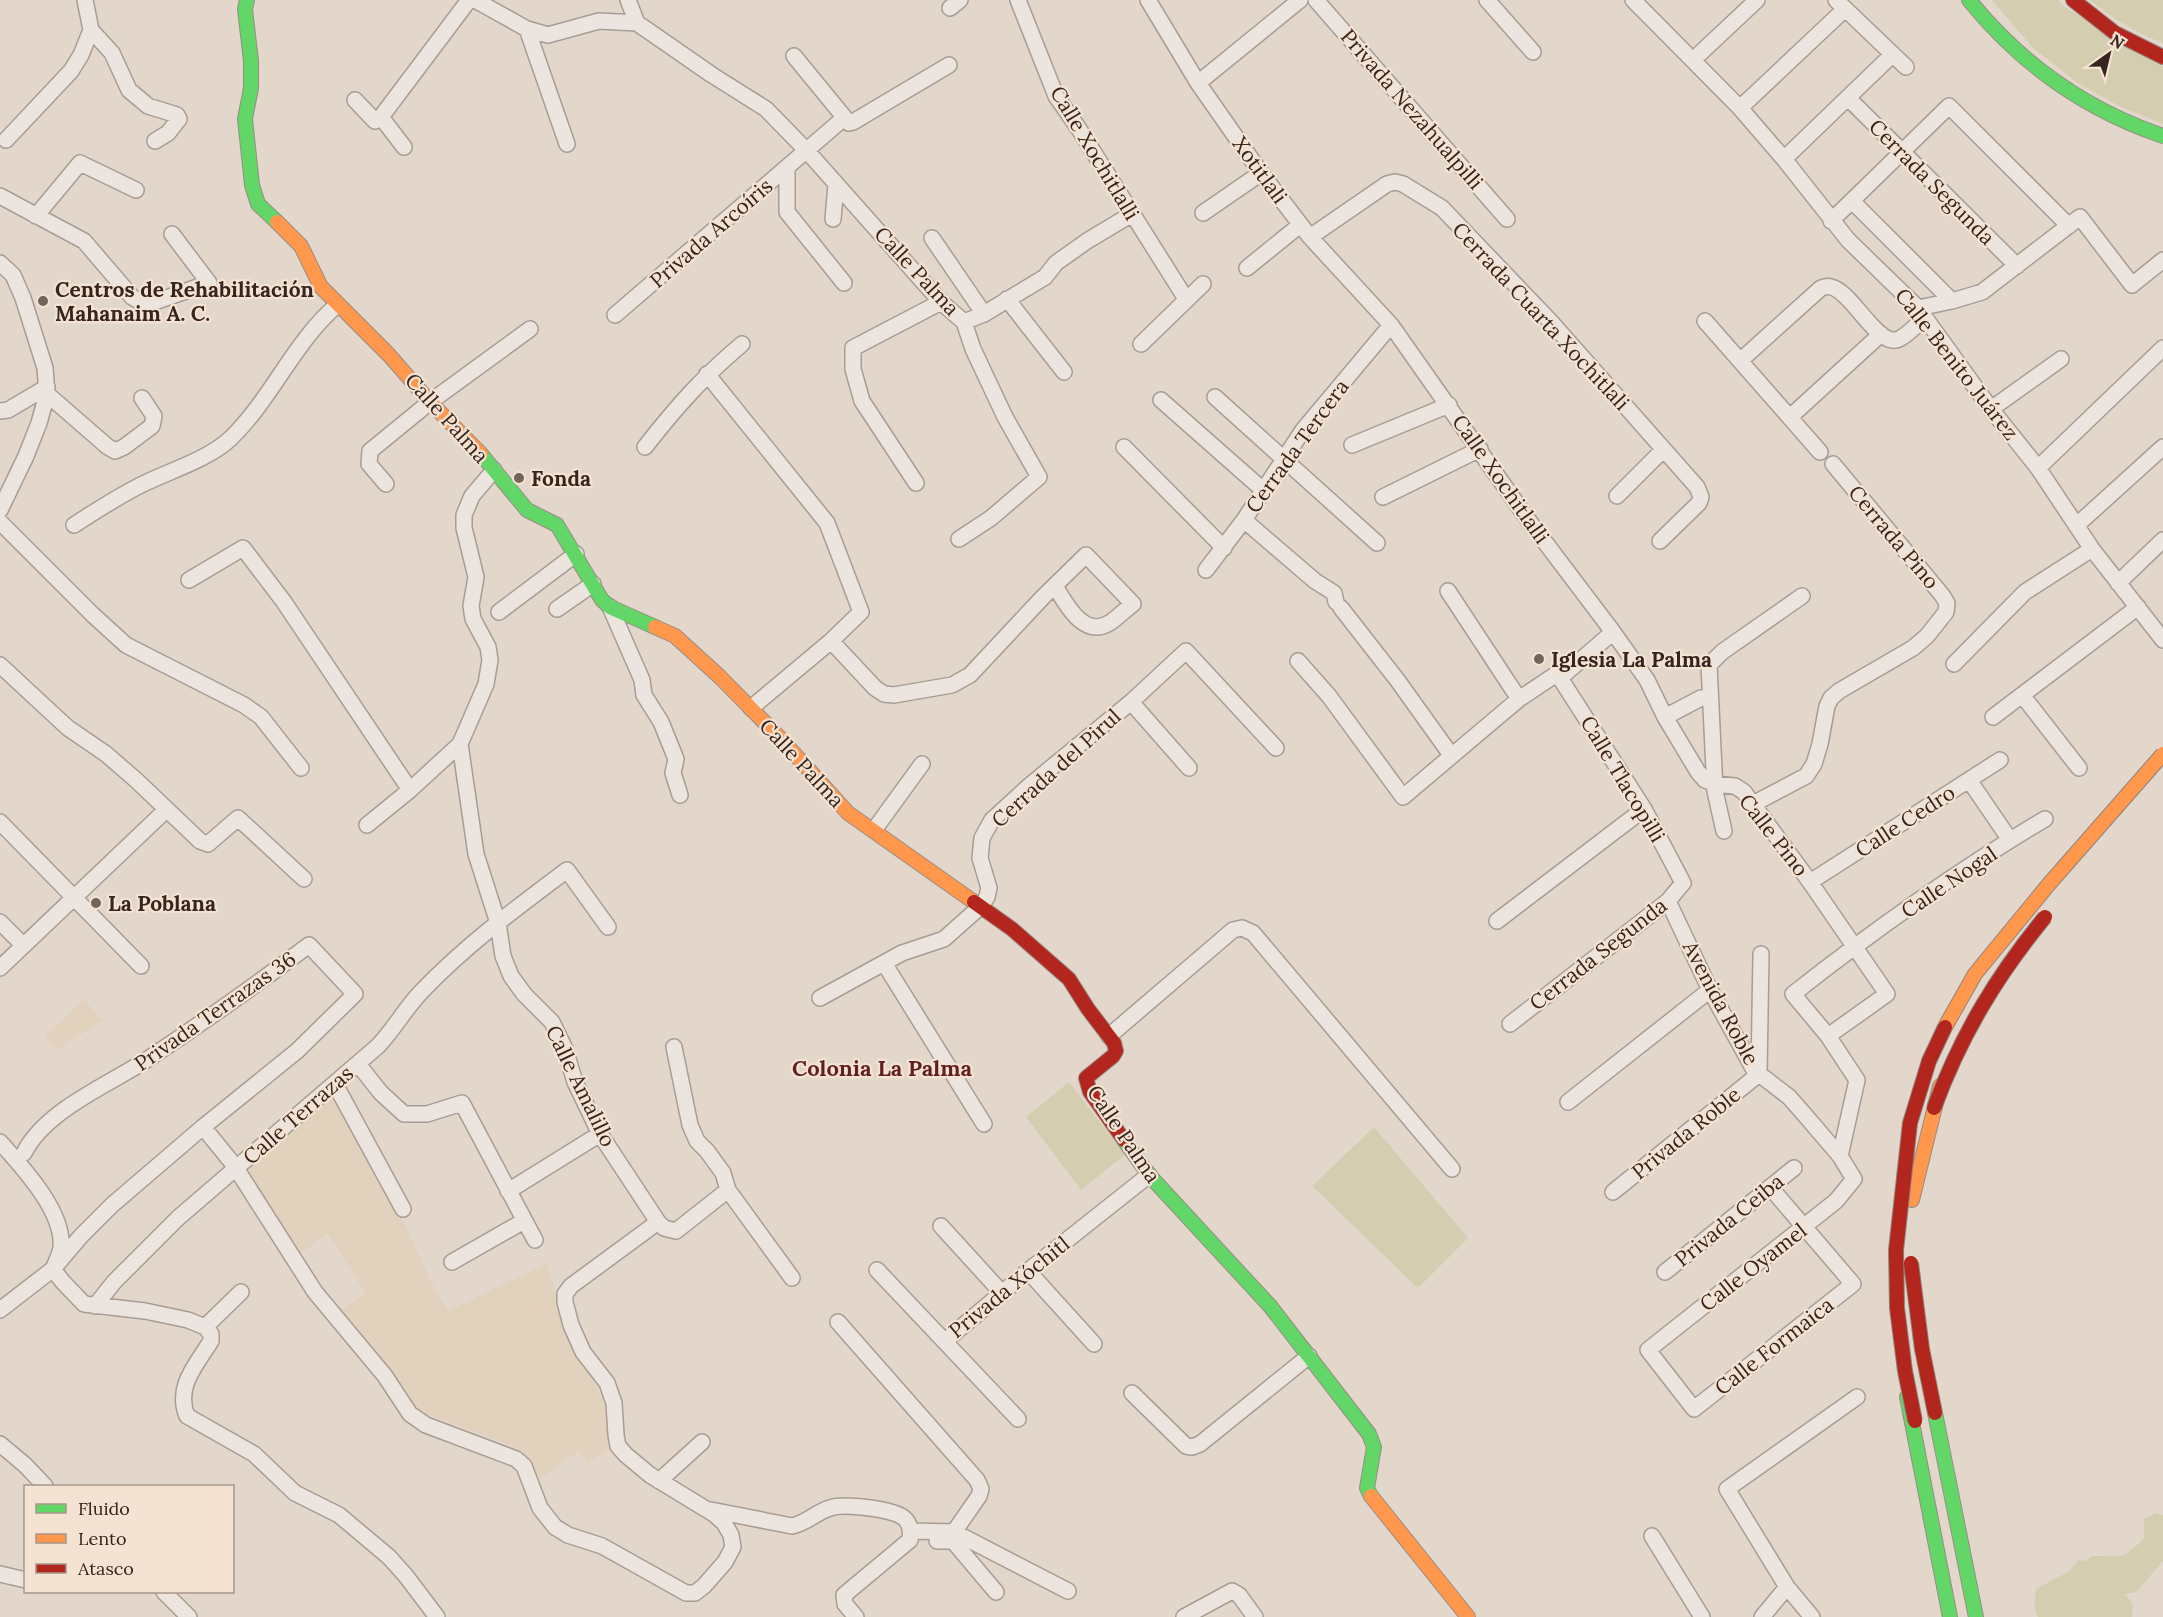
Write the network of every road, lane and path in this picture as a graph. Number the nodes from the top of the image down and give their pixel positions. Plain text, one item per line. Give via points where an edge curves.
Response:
1 (86, 0) edge
2 (247, 0) edge
3 (469, 0) edge
4 (475, 0) edge
5 (628, 0) edge
6 (1018, 0) edge
7 (1148, 0) edge
8 (1300, 0) edge
9 (1316, 0) edge
10 (1487, 0) edge
11 (1757, 0) edge
12 (1969, 0) edge
13 (2073, 0) edge
14 (1641, 3) edge
15 (1840, 4) edge
16 (637, 23) junction
17 (527, 29) junction
18 (91, 30) junction
19 (1533, 52) dead end
20 (1892, 55) junction
21 (794, 56) dead end
22 (2163, 57) edge
23 (1692, 60) junction
24 (949, 65) dead end
25 (1906, 67) dead end
26 (1198, 83) junction
27 (1848, 98) junction
28 (355, 100) dead end
29 (1740, 108) junction
30 (844, 118) junction
31 (378, 119) junction
32 (2163, 136) edge
33 (6, 140) dead end
34 (155, 141) dead end
35 (567, 144) dead end
36 (404, 147) dead end
37 (807, 151) junction
38 (1901, 152) junction
39 (1784, 159) junction
40 (787, 168) junction
41 (1261, 173) junction
42 (836, 184) junction
43 (136, 190) dead end
44 (0, 196) edge
45 (1852, 201) junction
46 (1203, 213) dead end
47 (1132, 214) junction
48 (36, 216) junction
49 (833, 219) dead end
50 (1508, 219) dead end
51 (1831, 220) junction
52 (2075, 221) junction
53 (1305, 231) junction
54 (172, 234) dead end
55 (932, 238) dead end
56 (2163, 260) edge
57 (0, 263) edge
58 (2017, 266) junction
59 (1247, 268) dead end
60 (844, 283) dead end
61 (1203, 284) dead end
62 (1007, 299) junction
63 (1186, 299) junction
64 (941, 302) junction
65 (1952, 302) junction
66 (337, 305) junction
67 (1922, 313) junction
68 (984, 314) junction
69 (615, 315) dead end
70 (1705, 321) dead end
71 (964, 322) junction
72 (1391, 324) junction
73 (530, 329) dead end
74 (1881, 334) junction
75 (742, 344) dead end
76 (1141, 344) dead end
77 (2163, 348) edge
78 (2061, 359) dead end
79 (1741, 360) junction
80 (1064, 372) dead end
81 (707, 374) junction
82 (47, 391) junction
83 (1215, 397) dead end
84 (142, 398) dead end
85 (1161, 400) dead end
86 (430, 402) junction
87 (1449, 405) junction
88 (1991, 409) junction
89 (0, 411) edge
90 (1790, 417) junction
91 (1352, 445) dead end
92 (645, 447) dead end
93 (1124, 447) dead end
94 (2163, 447) edge
95 (1480, 449) junction
96 (1663, 450) junction
97 (1820, 452) dead end
98 (1284, 459) junction
99 (1833, 464) dead end
100 (2038, 468) junction
101 (494, 470) junction
102 (916, 483) dead end
103 (386, 484) dead end
104 (1263, 490) junction
105 (1617, 496) dead end
106 (1383, 497) dead end
107 (0, 510) edge
108 (1244, 520) junction
109 (0, 522) edge
110 (74, 525) dead end
111 (2077, 525) junction
112 (959, 539) dead end
113 (2163, 540) edge
114 (1660, 542) dead end
115 (1377, 543) dead end
116 (1224, 548) junction
117 (2092, 549) junction
118 (576, 554) junction
119 (1206, 570) dead end
120 (189, 580) dead end
121 (2118, 583) junction
122 (593, 584) junction
123 (1055, 586) junction
124 (1448, 591) dead end
125 (1802, 596) dead end
126 (610, 607) junction
127 (2138, 607) junction
128 (557, 609) dead end
129 (499, 612) dead end
130 (1613, 632) junction
131 (2163, 638) edge
132 (831, 641) junction
133 (1298, 661) dead end
134 (1954, 664) dead end
135 (0, 665) edge
136 (1560, 678) junction
137 (2022, 695) junction
138 (1701, 698) dead end
139 (1519, 699) junction
140 (1131, 702) junction
141 (751, 708) junction
142 (1665, 717) junction
143 (1992, 717) dead end
144 (460, 744) junction
145 (2163, 747) edge
146 (1276, 748) dead end
147 (2163, 754) edge
148 (1451, 755) junction
149 (2000, 760) dead end
150 (922, 764) dead end
151 (301, 768) dead end
152 (1189, 768) dead end
153 (2079, 768) dead end
154 (2163, 771) edge
155 (1969, 780) junction
156 (1715, 784) junction
157 (410, 790) junction
158 (680, 795) dead end
159 (1753, 804) junction
160 (1644, 809) junction
161 (166, 810) junction
162 (2045, 819) dead end
163 (0, 822) edge
164 (2122, 822) dead end
165 (367, 825) dead end
166 (874, 830) junction
167 (1724, 831) dead end
168 (2010, 840) junction
169 (304, 879) dead end
170 (1810, 882) junction
171 (1683, 883) joint
172 (72, 898) junction
173 (1668, 901) junction
174 (2055, 904) dead end
175 (981, 906) junction
176 (1497, 921) dead end
177 (0, 922) edge
178 (498, 923) junction
179 (608, 927) dead end
180 (23, 945) junction
181 (1855, 946) junction
182 (1761, 954) dead end
183 (884, 963) junction
184 (141, 966) dead end
185 (0, 968) edge
186 (1710, 990) junction
187 (820, 998) dead end
188 (1510, 1024) dead end
189 (1108, 1036) junction
190 (1828, 1036) junction
191 (674, 1047) dead end
192 (358, 1064) junction
193 (1759, 1074) junction
194 (335, 1084) junction
195 (1568, 1102) dead end
196 (984, 1124) dead end
197 (202, 1127) junction
198 (600, 1134) junction
199 (0, 1142) edge
200 (24, 1153) dead end
201 (1840, 1156) junction
202 (1794, 1168) dead end
203 (237, 1169) junction
204 (1452, 1169) dead end
205 (1149, 1175) junction
206 (1854, 1179) joint
207 (1770, 1187) junction
208 (729, 1190) junction
209 (508, 1191) junction
210 (1613, 1192) dead end
211 (403, 1209) dead end
212 (524, 1221) junction
213 (658, 1222) junction
214 (941, 1226) dead end
215 (1803, 1226) junction
216 (535, 1240) dead end
217 (452, 1262) dead end
218 (53, 1269) junction
219 (877, 1270) dead end
220 (1028, 1271) junction
221 (1665, 1272) dead end
222 (792, 1278) dead end
223 (241, 1292) dead end
224 (1002, 1293) junction
225 (95, 1306) junction
226 (0, 1310) edge
227 (838, 1322) dead end
228 (205, 1327) junction
229 (945, 1341) junction
230 (1094, 1344) dead end
231 (1309, 1356) junction
232 (1132, 1393) dead end
233 (1857, 1397) dead end
234 (1694, 1409) joint
235 (1018, 1419) dead end
236 (702, 1442) dead end
237 (0, 1444) edge
238 (659, 1481) junction
239 (44, 1485) edge
240 (708, 1511) junction
241 (954, 1532) junction
242 (911, 1535) junction
243 (1652, 1536) dead end
244 (0, 1574) edge
245 (24, 1580) edge
246 (1787, 1587) junction
247 (1068, 1591) dead end
248 (996, 1592) dead end
249 (165, 1593) edge
250 (436, 1616) edge
251 (189, 1617) edge
252 (856, 1617) edge
253 (1184, 1617) edge
254 (1255, 1617) edge
255 (1468, 1617) edge
256 (1702, 1617) edge
257 (1762, 1617) edge
258 (1812, 1617) edge
259 (1950, 1617) edge
260 (1956, 1617) edge
261 (1969, 1617) edge
262 (1976, 1617) edge

1 - 18 street
2 - 66 main road, Calle Palma via 251,88 245,119 254,193 258,204 301,246 321,287
3 - 31 street
4 - 17 street
5 - 16 street
6 - 47 street, Calle Xochitlalli via 1056,96
7 - 26 street, Xotitlali
8 - 26 street
9 - 50 street, Privada Nezahualpilli
10 - 19 street
11 - 23 street
12 - 32 main road via 2013,48 2090,105
13 - 22 main road via 2133,44
14 - 23 street, Calle Benito Juárez
15 - 20 street
15 - 29 street
16 - 17 street via 599,21 548,35
16 - 37 street, Calle Palma via 766,110
17 - 35 street
18 - 33 street via 71,71
18 - 34 street via 112,53 129,90 148,106 177,115 179,119 168,133
20 - 25 street
20 - 27 street
21 - 30 street
23 - 29 street, Calle Benito Juárez
24 - 30 street via 853,122
26 - 41 street, Xotitlali
27 - 38 street, Cerrada Segunda
27 - 39 street
28 - 31 street
29 - 39 street, Calle Benito Juárez
30 - 37 street
31 - 36 street
37 - 40 street, Privada Arcoíris
37 - 42 street, Calle Palma
38 - 45 street
38 - 52 street via 1949,106
38 - 58 street, Cerrada Segunda
39 - 51 street, Calle Benito Juárez
40 - 60 street via 787,212
40 - 69 street, Privada Arcoíris
41 - 46 street
41 - 53 street, Xotitlali
42 - 49 street
42 - 64 street, Calle Palma
43 - 48 street via 80,163
44 - 48 street
45 - 51 street
45 - 65 street
47 - 62 street, Calle Palma via 1056,263 1045,277
47 - 63 street, Calle Xochitlalli
48 - 54 street via 84,241 132,297 146,305 209,283
51 - 67 street, Calle Benito Juárez
52 - 56 street via 2132,285
52 - 58 street
53 - 59 street, Cerrada Cuarta Xochitlali
53 - 72 street, Xotitlali
53 - 96 street, Cerrada Cuarta Xochitlali via 1387,184 1395,182 1414,189 1436,203 1536,306
55 - 68 street
57 - 82 street via 13,276 23,298 45,368
58 - 65 street via 1982,292
61 - 63 street
62 - 68 street, Calle Palma
62 - 80 street
63 - 76 street
64 - 71 street, Calle Palma
64 - 102 street via 853,348 853,369 862,400
65 - 67 street
66 - 86 main road, Calle Palma
66 - 110 street via 307,336 258,409 228,440
67 - 74 street via 1899,340 1889,340
67 - 88 street, Calle Benito Juárez
68 - 71 street, Calle Palma
70 - 79 street
71 - 112 street via 1005,417 1040,477
72 - 87 street, Calle Xochitlalli
72 - 98 street, Cerrada Tercera via 1303,430
73 - 86 street
74 - 79 street via 1841,292 1821,288
74 - 90 street
75 - 81 street
77 - 100 street
78 - 88 street
79 - 90 street
81 - 92 street
81 - 132 street via 828,523 861,612
82 - 84 street via 115,451 152,426 154,416
82 - 89 street
82 - 107 street via 26,456
83 - 98 street
85 - 104 street
86 - 101 main road, Calle Palma
86 - 103 street via 370,451 369,464
87 - 91 street
87 - 95 street, Calle Xochitlalli
88 - 100 street, Calle Benito Juárez
90 - 97 street
93 - 116 street
94 - 111 street
95 - 106 street
95 - 130 street, Calle Xochitlalli
96 - 105 street
96 - 114 street, Cerrada Cuarta Xochitlali via 1701,497
98 - 104 street, Cerrada Tercera
98 - 115 street
99 - 159 street, Cerrada Pino via 1942,595 1947,603 1946,612 1913,648 1830,698 1814,764 1806,776
100 - 111 street, Calle Benito Juárez
101 - 118 main road, Calle Palma via 527,510 557,525
101 - 144 street via 472,496 464,514 476,577 473,619 488,647 490,660 486,684
104 - 108 street, Cerrada Tercera
108 - 116 street, Cerrada Tercera
108 - 148 street via 1334,593
109 - 151 street via 126,645 244,705 261,717
111 - 117 street, Calle Benito Juárez
113 - 121 street
116 - 119 street, Cerrada Tercera
117 - 121 street, Calle Benito Juárez
117 - 134 street via 2025,592
118 - 122 main road, Calle Palma
118 - 129 street
120 - 157 street via 243,548 284,602
121 - 127 street, Calle Benito Juárez
122 - 126 main road, Calle Palma
122 - 128 street
123 - 123 street via 1086,555 1133,604 1109,623 1097,627 1075,617
123 - 132 street via 970,675 952,685 884,694
124 - 139 street
125 - 156 street via 1709,665
126 - 141 main road, Calle Palma via 675,636
126 - 158 street via 642,680 644,696 661,722 676,759 673,773
127 - 131 street, Calle Benito Juárez
127 - 137 street
130 - 136 street
130 - 142 street, Calle Pino via 1647,680
132 - 141 street
133 - 148 street via 1329,696 1403,797
135 - 161 street
136 - 139 street via 1555,675
136 - 160 street, Calle Tlacopilli
137 - 143 street
137 - 153 street
138 - 142 street
139 - 148 street
140 - 146 street, Cerrada del Pirul via 1186,651
140 - 152 street
140 - 175 street, Cerrada del Pirul via 992,820 982,838 980,858 990,888
141 - 166 main road, Calle Palma via 848,813
142 - 156 street, Calle Pino via 1698,772
144 - 157 street
144 - 178 street, Calle Amalillo via 476,854
145 - 259 main road via 2027,904 1983,962 1952,1011 1920,1087 1904,1141 1890,1223 1892,1318
147 - 260 main road, bridge via 1975,974 1929,1061 1910,1123 1896,1250 1897,1308 1905,1371
149 - 155 street, Calle Cedro
150 - 166 street
154 - 164 main road
154 - 261 main road via 2001,963 1979,998 1947,1064 1913,1186 1905,1247 1910,1331
155 - 168 street
155 - 170 street, Calle Cedro
156 - 159 street, Calle Pino via 1735,786
156 - 167 street
157 - 165 street
159 - 170 street, Calle Pino
160 - 171 street, Calle Tlacopilli
160 - 176 street
161 - 169 street via 208,844 238,818
161 - 172 street
162 - 168 street, Calle Nogal
163 - 172 street
166 - 175 main road, Calle Palma
168 - 181 street, Calle Nogal
170 - 181 street, Calle Pino
171 - 173 street, Cerrada Segunda
172 - 180 street
172 - 184 street
173 - 186 street, Avenida Roble
173 - 188 street, Cerrada Segunda
174 - 262 main road, bridge via 1991,986 1961,1040 1926,1129 1915,1188 1910,1254 1922,1349
175 - 183 street via 944,939
175 - 189 main road, Calle Palma via 1069,979
177 - 180 street
178 - 179 street, Calle Terrazas via 567,870
178 - 192 street, Calle Terrazas via 420,993 395,1028
178 - 198 street, Calle Amalillo via 503,956 511,976 552,1022
180 - 185 street
181 - 190 street, Calle Pino via 1887,994
181 - 190 street, Calle Nogal via 1793,994
182 - 193 street
183 - 187 street
183 - 196 street
186 - 193 street, Avenida Roble
186 - 195 street
189 - 204 street via 1233,930 1242,928 1253,933
189 - 205 main road, Calle Palma via 1116,1051 1086,1078 1087,1086
190 - 201 street via 1857,1080
191 - 208 street via 690,1125 697,1141 723,1173
192 - 194 street, Calle Terrazas
192 - 209 street via 404,1114 427,1114 462,1103
193 - 201 street, Avenida Roble via 1789,1097
193 - 210 street, Privada Roble
194 - 203 street, Calle Terrazas
194 - 211 street
197 - 200 street, Privada Terrazas 36 via 297,1051 355,994 309,945 148,1059 70,1105 38,1133
197 - 203 street
197 - 218 street, Privada Terrazas 36 via 112,1205
198 - 209 street
198 - 213 street, Calle Amalillo
199 - 218 street via 52,1211 61,1244
201 - 206 street, Avenida Roble
202 - 207 street, Privada Ceiba
203 - 225 street, Calle Terrazas via 178,1218
203 - 240 street via 315,1292 385,1376 410,1414 426,1425 516,1459 524,1466 540,1508 555,1527 602,1546 686,1593 695,1593 725,1562 733,1547 724,1522
205 - 220 street, Privada Xóchitl
205 - 231 main road, Calle Palma via 1270,1306
206 - 215 street, Calle Oyamel via 1836,1201
207 - 215 street
207 - 221 street, Privada Ceiba
208 - 213 street via 676,1231
208 - 222 street
209 - 212 street
212 - 216 street
212 - 217 street
213 - 238 street via 570,1286 565,1302 583,1352 607,1383 614,1403 618,1446
214 - 224 street
215 - 234 street, Calle Oyamel via 1648,1350
215 - 234 street, Calle Formaica via 1854,1284
218 - 225 street via 78,1300
218 - 226 street, Privada Terrazas 36
219 - 229 street, Privada Xóchitl
220 - 224 street, Privada Xóchitl
220 - 230 street
223 - 228 street
224 - 229 street, Privada Xóchitl
225 - 228 street via 145,1311
227 - 241 street via 977,1480 979,1496
228 - 250 street via 211,1341 185,1383 182,1399 187,1416 254,1454 295,1493 339,1515 388,1557
229 - 235 street
231 - 232 street via 1192,1448 1185,1446
231 - 255 main road, Calle Palma via 1369,1434 1374,1447 1367,1488 1373,1501
233 - 246 street via 1727,1490
236 - 238 street
237 - 239 street
238 - 240 street
240 - 242 street via 792,1526 829,1508 852,1506 895,1513 906,1519
241 - 242 street
241 - 247 street
242 - 248 street via 953,1541
242 - 252 street via 844,1595 845,1604
243 - 256 street
244 - 245 street
246 - 257 street
246 - 258 street
249 - 251 street
253 - 254 street via 1232,1591 1239,1594

